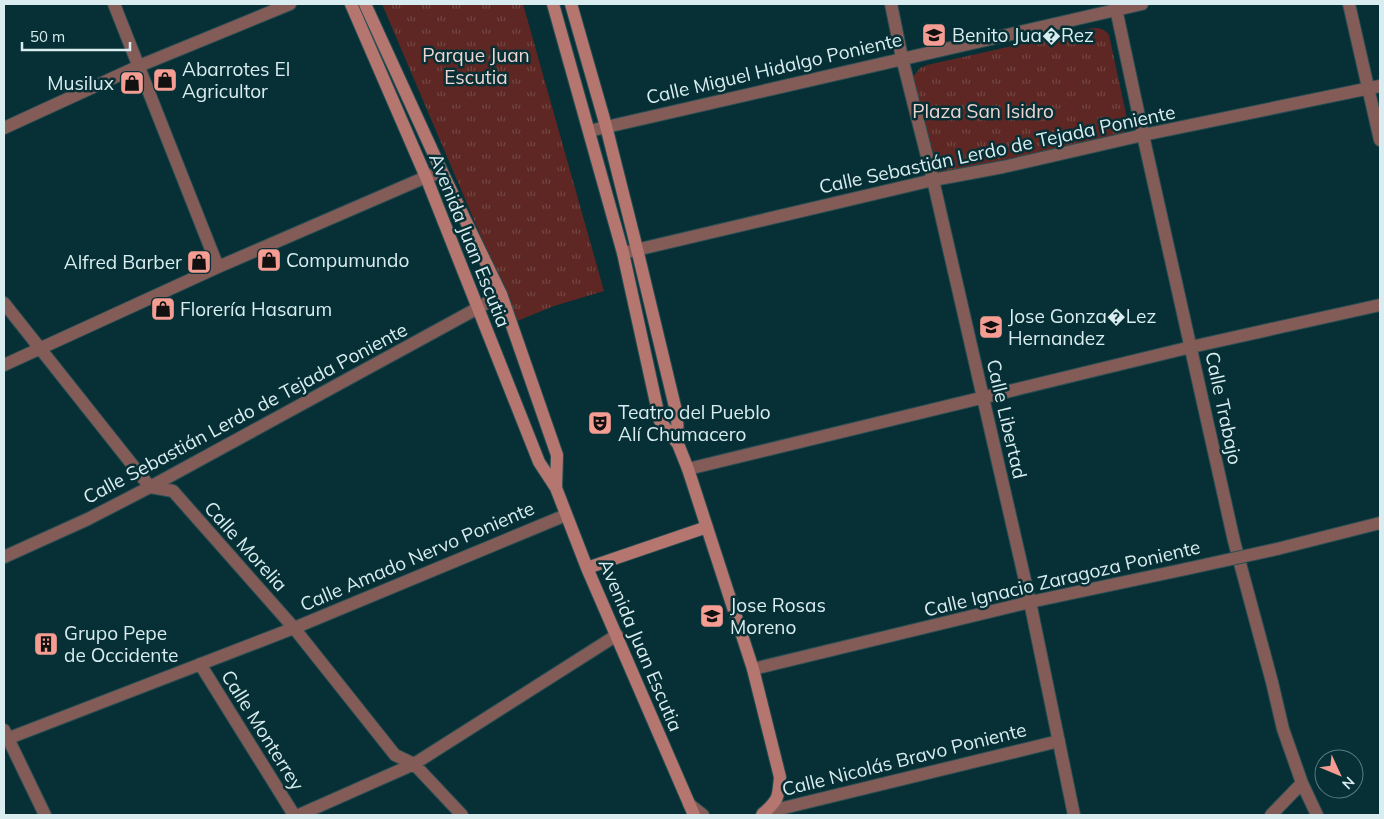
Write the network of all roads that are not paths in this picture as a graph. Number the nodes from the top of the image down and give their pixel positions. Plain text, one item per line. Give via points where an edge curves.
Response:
1 (114, 4) edge
2 (290, 4) edge
3 (351, 4) edge
4 (365, 4) edge
5 (553, 4) edge
6 (571, 4) edge
7 (891, 4) edge
8 (1142, 4) edge
9 (1349, 4) edge
10 (1115, 7) edge
11 (902, 58) junction
12 (139, 66) junction
13 (1374, 87) edge
14 (606, 126) junction
15 (4, 128) edge
16 (589, 131) junction
17 (1142, 135) junction
18 (1380, 140) edge
19 (442, 172) junction
20 (426, 177) junction
21 (933, 180) junction
22 (637, 249) junction
23 (623, 253) junction
24 (218, 267) junction
25 (501, 294) junction
26 (4, 303) edge
27 (1380, 305) edge
28 (478, 308) junction
29 (1191, 347) junction
30 (40, 348) junction
31 (4, 365) edge
32 (982, 397) junction
33 (678, 444) junction
34 (688, 469) junction
35 (150, 487) junction
36 (556, 488) junction
37 (566, 515) junction
38 (1380, 524) edge
39 (707, 527) junction
40 (4, 557) edge
41 (587, 568) junction
42 (1030, 602) junction
43 (294, 628) junction
44 (617, 635) junction
45 (200, 664) junction
46 (753, 669) junction
47 (5, 736) edge
48 (1059, 740) junction
49 (414, 764) junction
50 (1302, 783) junction
51 (692, 810) edge
52 (762, 814) edge
53 (45, 815) edge
54 (294, 815) edge
55 (299, 815) edge
56 (462, 815) edge
57 (703, 815) edge
58 (1074, 815) edge
59 (1271, 815) edge
60 (1317, 815) edge

1 - 12 street
2 - 12 street
3 - 20 main road, Avenida Juan Escutia
4 - 19 main road, Avenida Juan Escutia
5 - 16 main road
6 - 14 main road
7 - 11 street, Calle Libertad
8 - 10 street, Calle Miguel Hidalgo Poniente
9 - 13 street
10 - 11 street, Calle Miguel Hidalgo Poniente
10 - 17 street, Calle Trabajo
11 - 14 street, Calle Miguel Hidalgo Poniente
11 - 21 street, Calle Libertad
12 - 15 street
12 - 24 street
13 - 17 street, Calle Sebastián Lerdo de Tejada Poniente
13 - 18 street
14 - 16 street, Calle Miguel Hidalgo Poniente
14 - 22 main road
16 - 23 main road
17 - 21 street, Calle Sebastián Lerdo de Tejada Poniente
17 - 29 street, Calle Trabajo
19 - 20 street
19 - 25 main road, Avenida Juan Escutia
20 - 24 street
20 - 28 main road, Avenida Juan Escutia
21 - 22 street, Calle Sebastián Lerdo de Tejada Poniente
21 - 32 street, Calle Libertad
22 - 23 street, Calle Sebastián Lerdo de Tejada Poniente
22 - 33 main road via 677,415
23 - 33 main road via 660,421
24 - 30 street
25 - 28 street, Calle Sebastián Lerdo de Tejada Poniente
25 - 36 main road, Avenida Juan Escutia via 557,455
26 - 30 street
27 - 29 street
28 - 35 street, Calle Sebastián Lerdo de Tejada Poniente
28 - 36 main road, Avenida Juan Escutia via 539,462
29 - 32 street
29 - 50 street, Calle Trabajo via 1234,540 1283,729
30 - 31 street
30 - 35 street
32 - 34 street
32 - 42 street, Calle Libertad
33 - 34 main road
34 - 39 main road
35 - 40 street, Calle Sebastián Lerdo de Tejada Poniente
35 - 43 street, Calle Morelia via 173,492
36 - 37 main road, Avenida Juan Escutia
37 - 41 main road, Avenida Juan Escutia
37 - 43 street, Calle Amado Nervo Poniente
38 - 42 street, Calle Ignacio Zaragoza Poniente, bridge
39 - 41 main road
39 - 46 main road
41 - 44 main road, Avenida Juan Escutia
42 - 46 street, Calle Ignacio Zaragoza Poniente
42 - 48 street, Calle Libertad
43 - 45 street, Calle Amado Nervo Poniente
43 - 49 street, Calle Morelia via 395,755
44 - 49 street
44 - 51 main road, Avenida Juan Escutia
45 - 47 street, Calle Amado Nervo Poniente
45 - 54 street, Calle Monterrey
46 - 52 main road via 780,777 776,802
47 - 53 street
48 - 52 street, Calle Nicolás Bravo Poniente
48 - 58 street, Calle Libertad
49 - 55 street
49 - 56 street, Calle Morelia
50 - 59 street
50 - 60 street, Calle Trabajo
51 - 57 street

